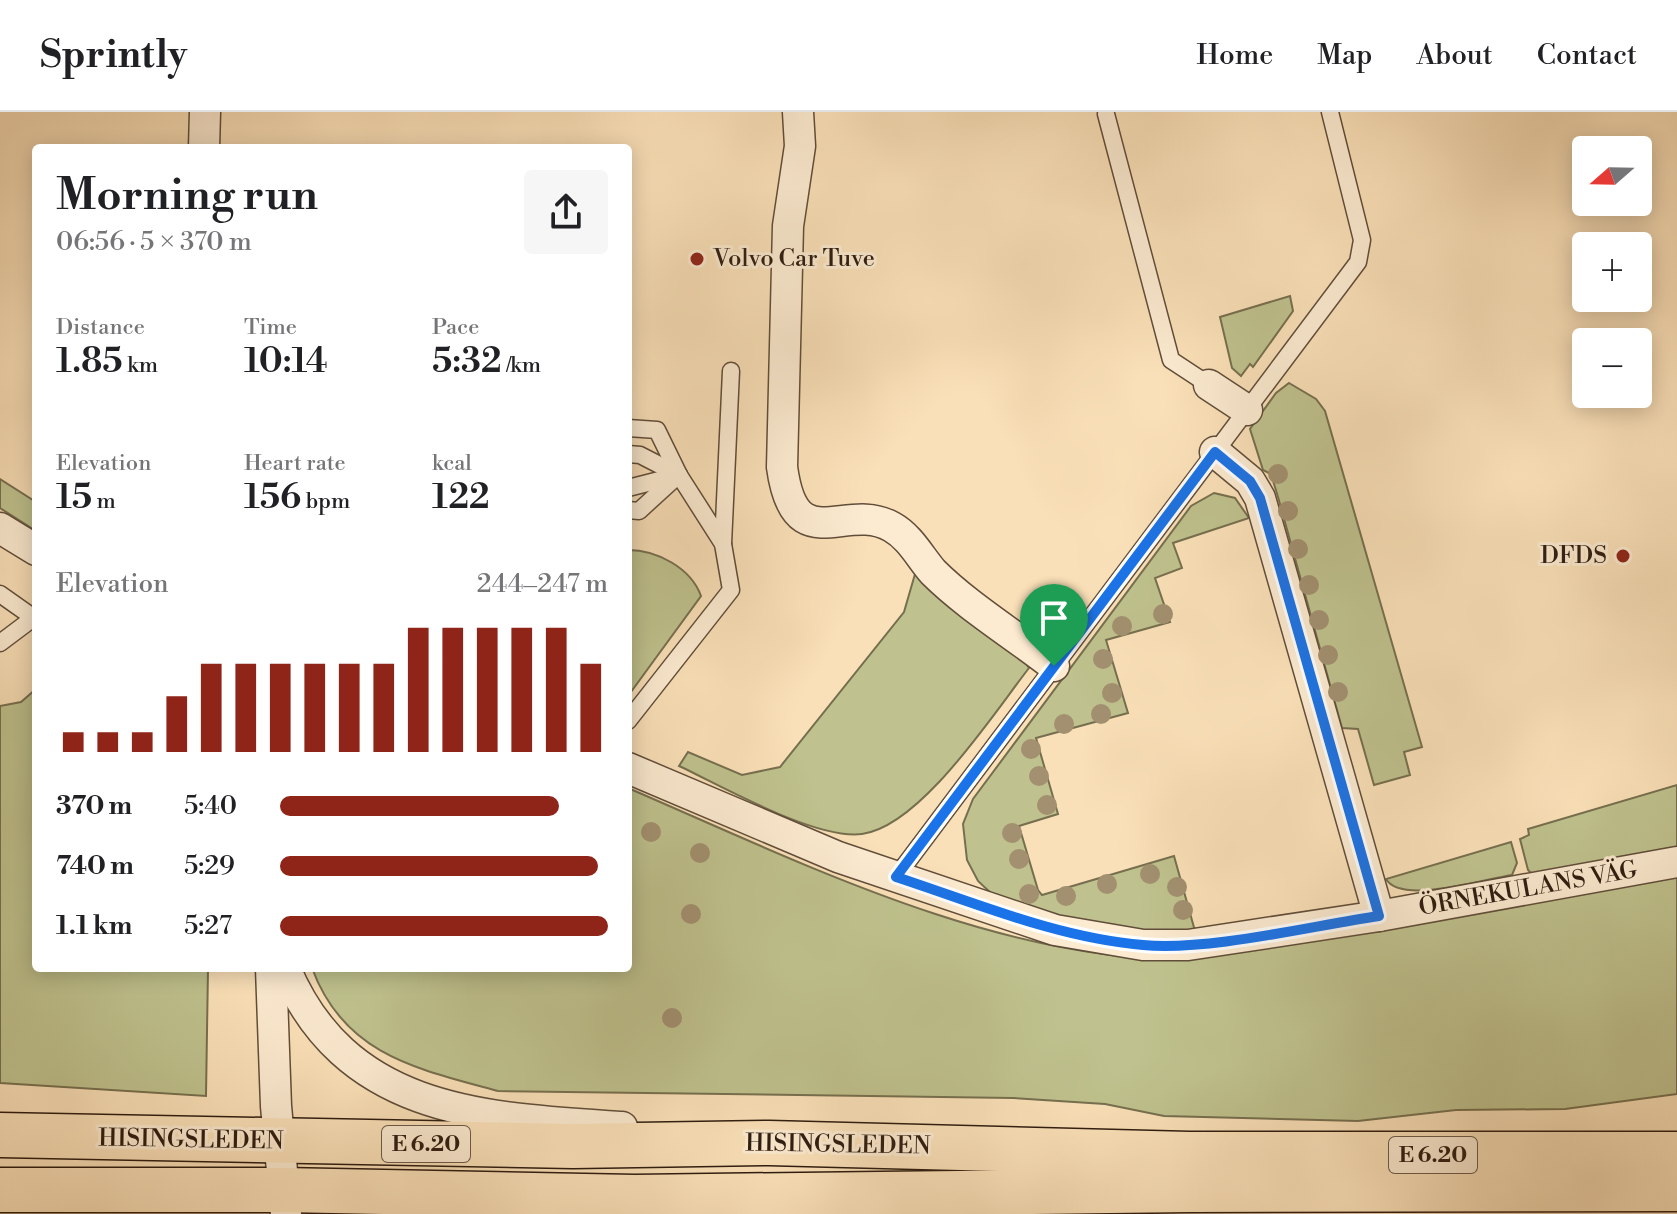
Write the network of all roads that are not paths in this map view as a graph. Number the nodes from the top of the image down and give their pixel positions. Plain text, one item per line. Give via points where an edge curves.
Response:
1 (205, 112) edge
2 (798, 112) edge
3 (1330, 112) edge
4 (1106, 114) edge
5 (204, 144) edge
6 (731, 371) dead end
7 (1209, 385) joint
8 (1247, 410) junction
9 (632, 428) edge
10 (1215, 452) junction
11 (632, 454) edge
12 (679, 475) junction
13 (632, 487) edge
14 (632, 510) edge
15 (0, 528) edge
16 (723, 544) junction
17 (32, 548) edge
18 (0, 594) edge
19 (32, 615) edge
20 (32, 619) edge
21 (0, 643) edge
22 (1054, 666) junction
23 (632, 716) edge
24 (632, 770) edge
25 (1677, 862) edge
26 (896, 877) junction
27 (1379, 916) junction
28 (271, 972) edge
29 (287, 972) edge
30 (1677, 1127) edge
31 (0, 1135) edge
32 (280, 1142) junction
33 (690, 1144) junction
34 (1677, 1154) edge
35 (1190, 1172) junction
36 (1677, 1189) edge
37 (0, 1190) edge
38 (285, 1202) edge
39 (1564, 1214) edge

1 - 5 street
2 - 22 street via 800,146 788,226 782,467 792,504 818,522 866,520 892,527 934,573
3 - 8 lane via 1362,240 1358,262
4 - 7 lane via 1171,360
6 - 16 lane
7 - 8 street
8 - 10 lane
9 - 12 lane via 657,430
10 - 22 lane
10 - 27 street via 1250,481 1260,498
11 - 12 lane
12 - 13 lane
12 - 14 lane via 639,511
12 - 16 lane
15 - 17 street
16 - 23 lane via 731,590
18 - 19 lane
20 - 21 lane
22 - 26 lane
24 - 26 street, ÖRNEKULANS VÄG
25 - 27 street, ÖRNEKULANS VÄG
26 - 27 street, ÖRNEKULANS VÄG via 1055,930 1143,945 1188,945
28 - 32 street
29 - 33 street via 326,1038 359,1068 406,1093 459,1111 633,1127
30 - 35 highway via 1479,1134
31 - 32 highway, HISINGSLEDEN / E 6.20
32 - 33 highway, HISINGSLEDEN / E 6.20
32 - 38 street
33 - 35 highway, HISINGSLEDEN / E 6.20
34 - 35 highway, HISINGSLEDEN / E 6.20
35 - 36 highway, HISINGSLEDEN / E 6.20
35 - 38 highway, HISINGSLEDEN / E 6.20 via 635,1197
35 - 39 highway via 1330,1211
37 - 38 highway, HISINGSLEDEN / E 6.20

